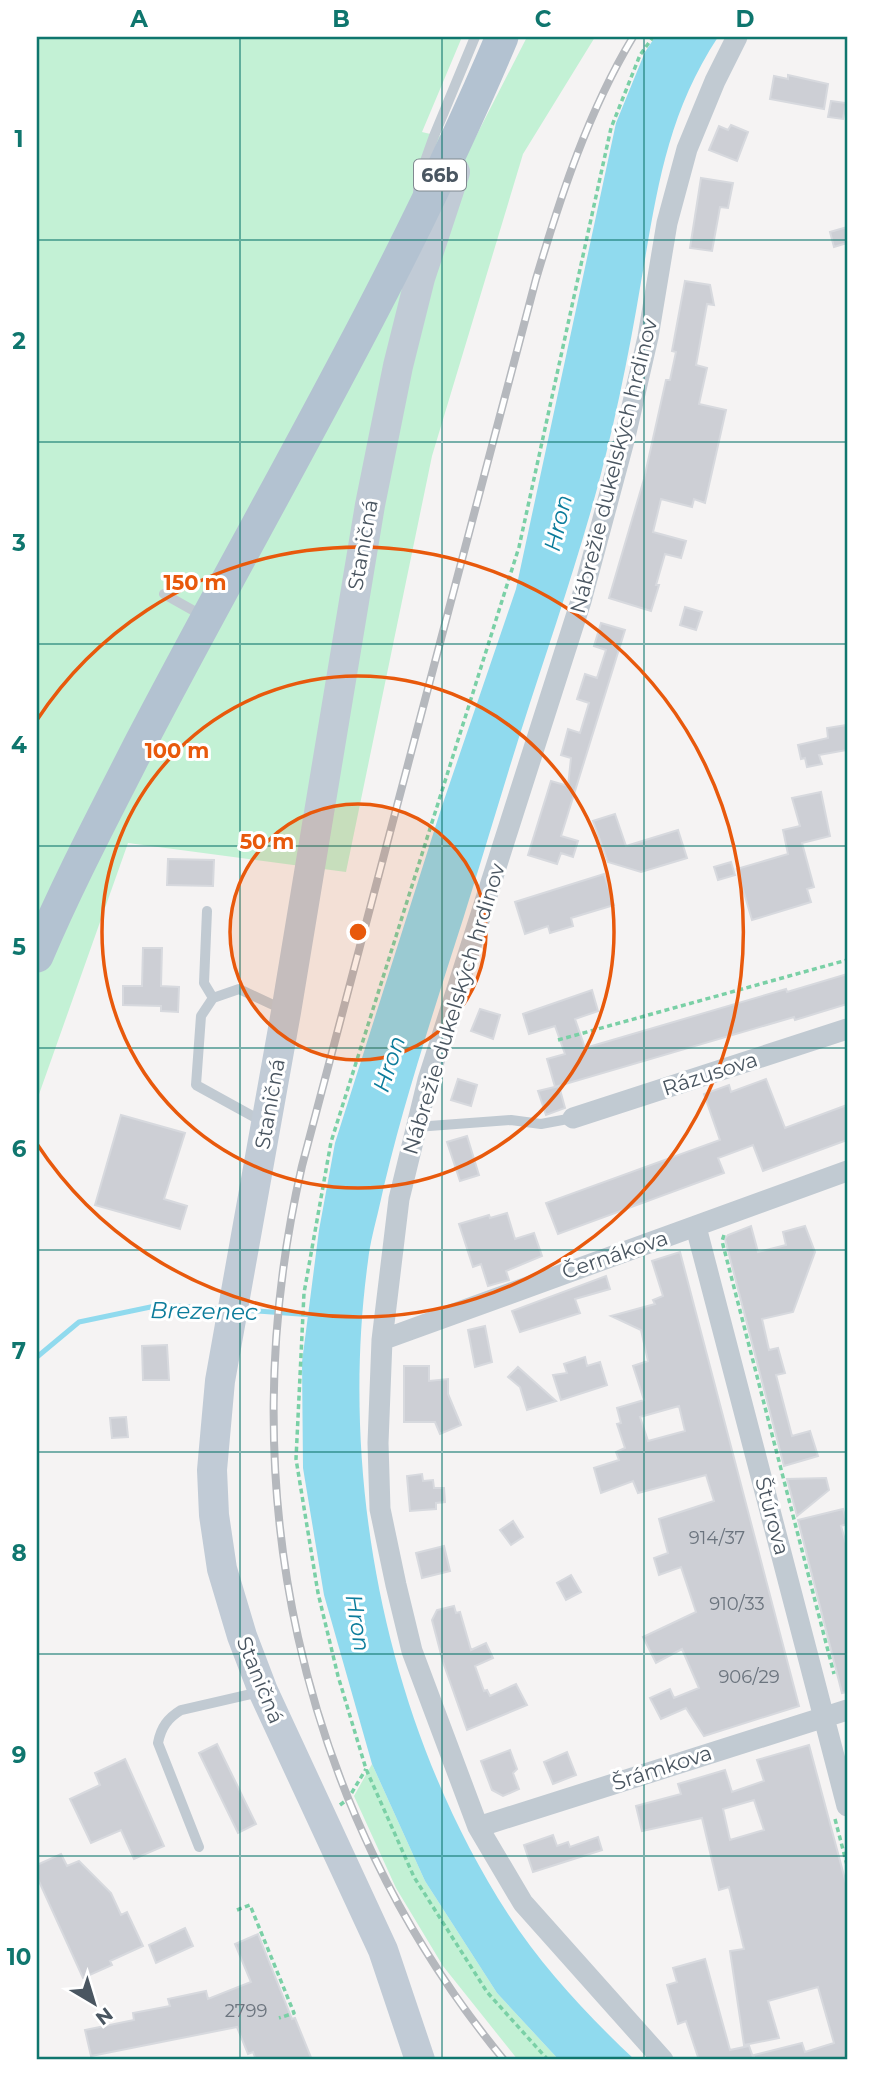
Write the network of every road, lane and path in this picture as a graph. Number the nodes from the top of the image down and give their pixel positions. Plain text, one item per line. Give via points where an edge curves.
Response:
1 (475, 37) edge
2 (502, 37) edge
3 (653, 37) edge
4 (737, 37) edge
5 (466, 124) junction
6 (414, 225) junction
7 (164, 594) dead end
8 (206, 618) junction
9 (207, 911) dead end
10 (37, 956) edge
11 (847, 960) edge
12 (213, 998) junction
13 (286, 1012) junction
14 (847, 1029) edge
15 (558, 1040) dead end
16 (572, 1118) joint
17 (266, 1124) junction
18 (416, 1127) junction
19 (847, 1171) edge
20 (696, 1227) junction
21 (724, 1235) dead end
22 (382, 1340) junction
23 (262, 1691) junction
24 (838, 1713) edge
25 (366, 1769) junction
26 (847, 1806) edge
27 (322, 1820) junction
28 (478, 1827) junction
29 (199, 1847) dead end
30 (237, 1910) dead end
31 (279, 2018) dead end
32 (420, 2060) edge
33 (548, 2060) edge
34 (663, 2060) edge

1 - 6 lane via 419,178
2 - 5 main road, 66b
3 - 25 path via 640,55 611,128 519,547 331,1142 303,1302 296,1460 318,1594
4 - 18 street, Nábrežie dukelských hrdinov via 687,149 667,223 625,437 582,601
5 - 6 main road, 66b
5 - 13 street, Staničná via 398,366 370,505
6 - 8 main road, 66b
7 - 8 lane
8 - 10 main road, 66b via 95,832
9 - 12 lane via 204,983
11 - 15 path
12 - 13 lane via 239,989
12 - 17 lane via 201,1016 196,1085
13 - 17 street, Staničná
14 - 16 street, Rázusova
16 - 18 lane via 541,1124 511,1120
17 - 23 street, Staničná via 220,1381 212,1470 222,1569
18 - 22 street, Nábrežie dukelských hrdinov via 398,1199
19 - 20 street, Černákova
20 - 22 street, Černákova
20 - 24 street, Štúrova
21 - 24 path
22 - 28 street, Nábrežie dukelských hrdinov via 380,1509 412,1651
23 - 27 street, Staničná
23 - 29 lane via 181,1710 160,1735 158,1743
24 - 26 street, Štúrova
24 - 28 street, Šrámkova
25 - 27 path via 348,1799
25 - 33 path via 414,1877 487,1992
27 - 32 street, Staničná via 383,1950
28 - 34 street, Nábrežie dukelských hrdinov via 523,1903
30 - 31 path via 250,1905 289,2001 293,2013

